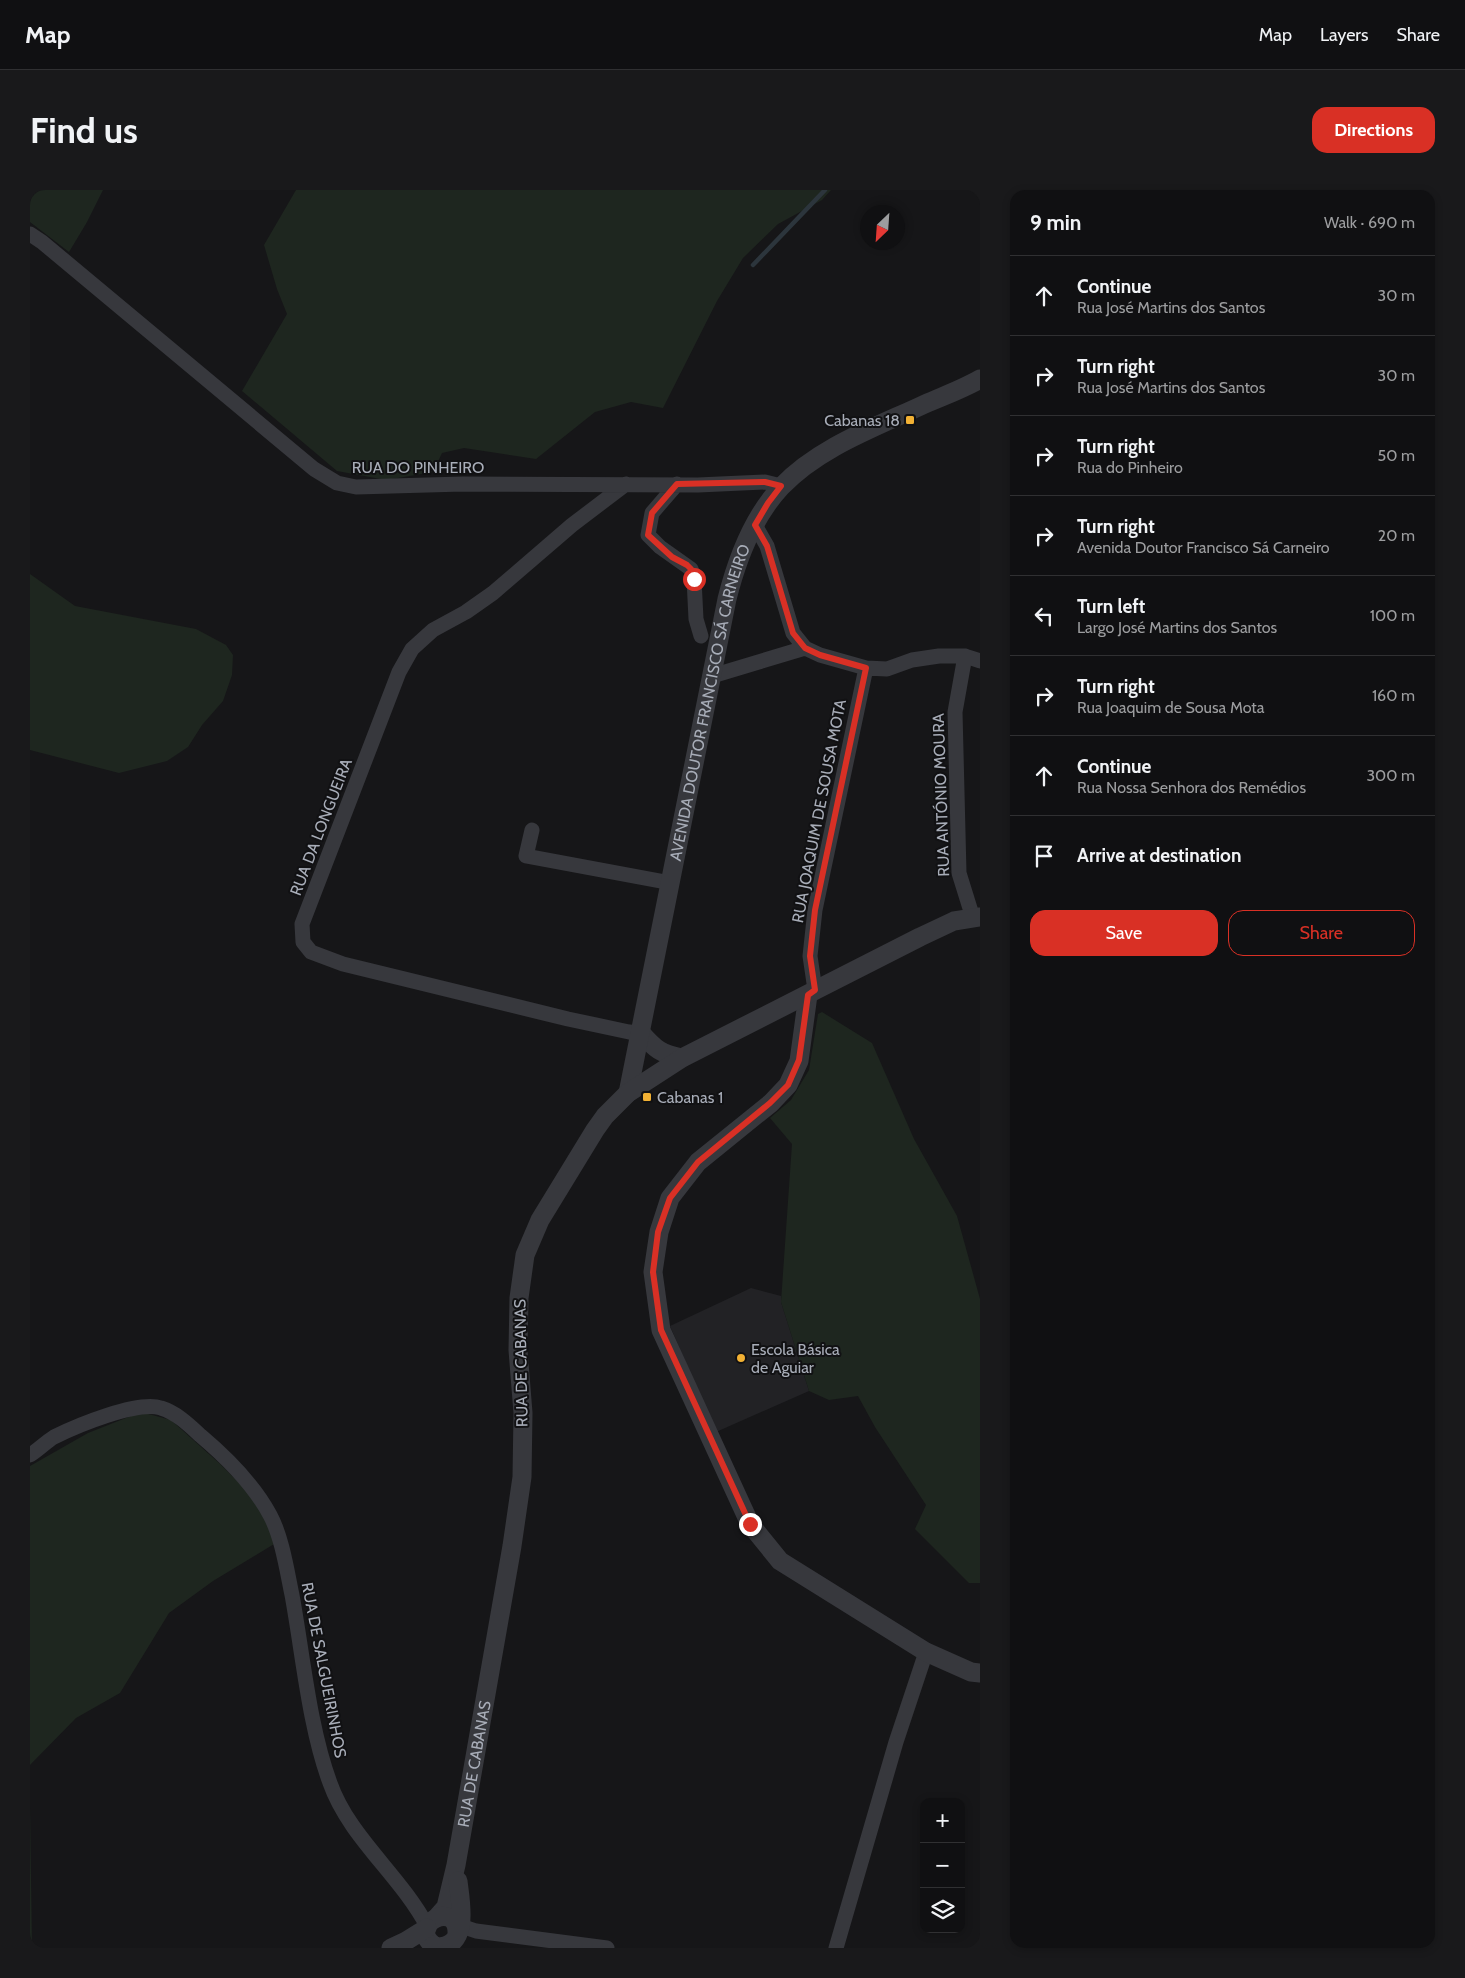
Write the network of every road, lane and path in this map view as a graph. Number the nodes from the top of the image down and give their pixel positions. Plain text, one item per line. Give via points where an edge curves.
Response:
1 (30, 234) edge
2 (30, 240) edge
3 (48, 247) junction
4 (980, 379) edge
5 (626, 484) junction
6 (677, 484) junction
7 (781, 486) junction
8 (755, 525) junction
9 (701, 636) dead end
10 (805, 648) junction
11 (964, 656) junction
12 (980, 661) edge
13 (866, 668) junction
14 (712, 676) junction
15 (532, 830) dead end
16 (671, 883) junction
17 (976, 917) edge
18 (811, 993) junction
19 (642, 1033) junction
20 (682, 1058) junction
21 (628, 1093) junction
22 (30, 1456) edge
23 (926, 1652) junction
24 (977, 1675) edge
25 (449, 1925) junction
26 (398, 1945) edge
27 (580, 1946) edge
28 (608, 1948) edge
29 (836, 1948) edge

1 - 3 street, RUA DO PINHEIRO
2 - 3 street, RUA DO PINHEIRO
3 - 5 street, RUA DO PINHEIRO via 314,469 338,483 356,487
4 - 7 street, AVENIDA DOUTOR FRANCISCO SÁ CARNEIRO via 863,432 821,455
5 - 6 street, RUA DO PINHEIRO
5 - 19 street, RUA DA LONGUEIRA via 572,525 493,593 433,630 412,648 399,672 302,924 304,942 311,952 343,964 568,1019
6 - 7 street, RUA DO PINHEIRO via 765,482
6 - 9 street via 652,513 648,535 691,569
7 - 8 street, AVENIDA DOUTOR FRANCISCO SÁ CARNEIRO
8 - 10 street via 767,546 793,633
8 - 14 street, AVENIDA DOUTOR FRANCISCO SÁ CARNEIRO via 732,577
10 - 13 street
10 - 14 street
11 - 12 street
11 - 13 street via 912,660 887,669
11 - 17 street, RUA ANTÓNIO MOURA via 955,712 959,873
13 - 18 street, RUA JOAQUIM DE SOUSA MOTA via 815,910 810,956
14 - 16 street, AVENIDA DOUTOR FRANCISCO SÁ CARNEIRO
15 - 16 street via 526,856
16 - 19 street, AVENIDA DOUTOR FRANCISCO SÁ CARNEIRO
17 - 18 street, RUA DE CABANAS via 940,927
18 - 20 street, RUA DE CABANAS
18 - 23 street via 799,1060 788,1085 698,1162 670,1198 658,1232 653,1272 661,1330 750,1524 780,1562
19 - 20 street via 655,1049 668,1056
19 - 21 street, AVENIDA DOUTOR FRANCISCO SÁ CARNEIRO
20 - 21 street, RUA DE CABANAS
21 - 25 street, RUA DE CABANAS via 605,1116 567,1174 540,1220 525,1256 519,1298 518,1350 523,1413 522,1477 456,1865 446,1907
22 - 25 street, RUA DE SALGUEIRINHOS via 53,1438 101,1418 141,1406 161,1408 181,1418 221,1453 249,1484 271,1516 285,1560 318,1743 330,1784 344,1814 418,1908
23 - 24 street
23 - 29 street via 898,1734
25 - 26 street
25 - 26 street via 428,1940 436,1947 418,1940
25 - 27 street
27 - 28 street

